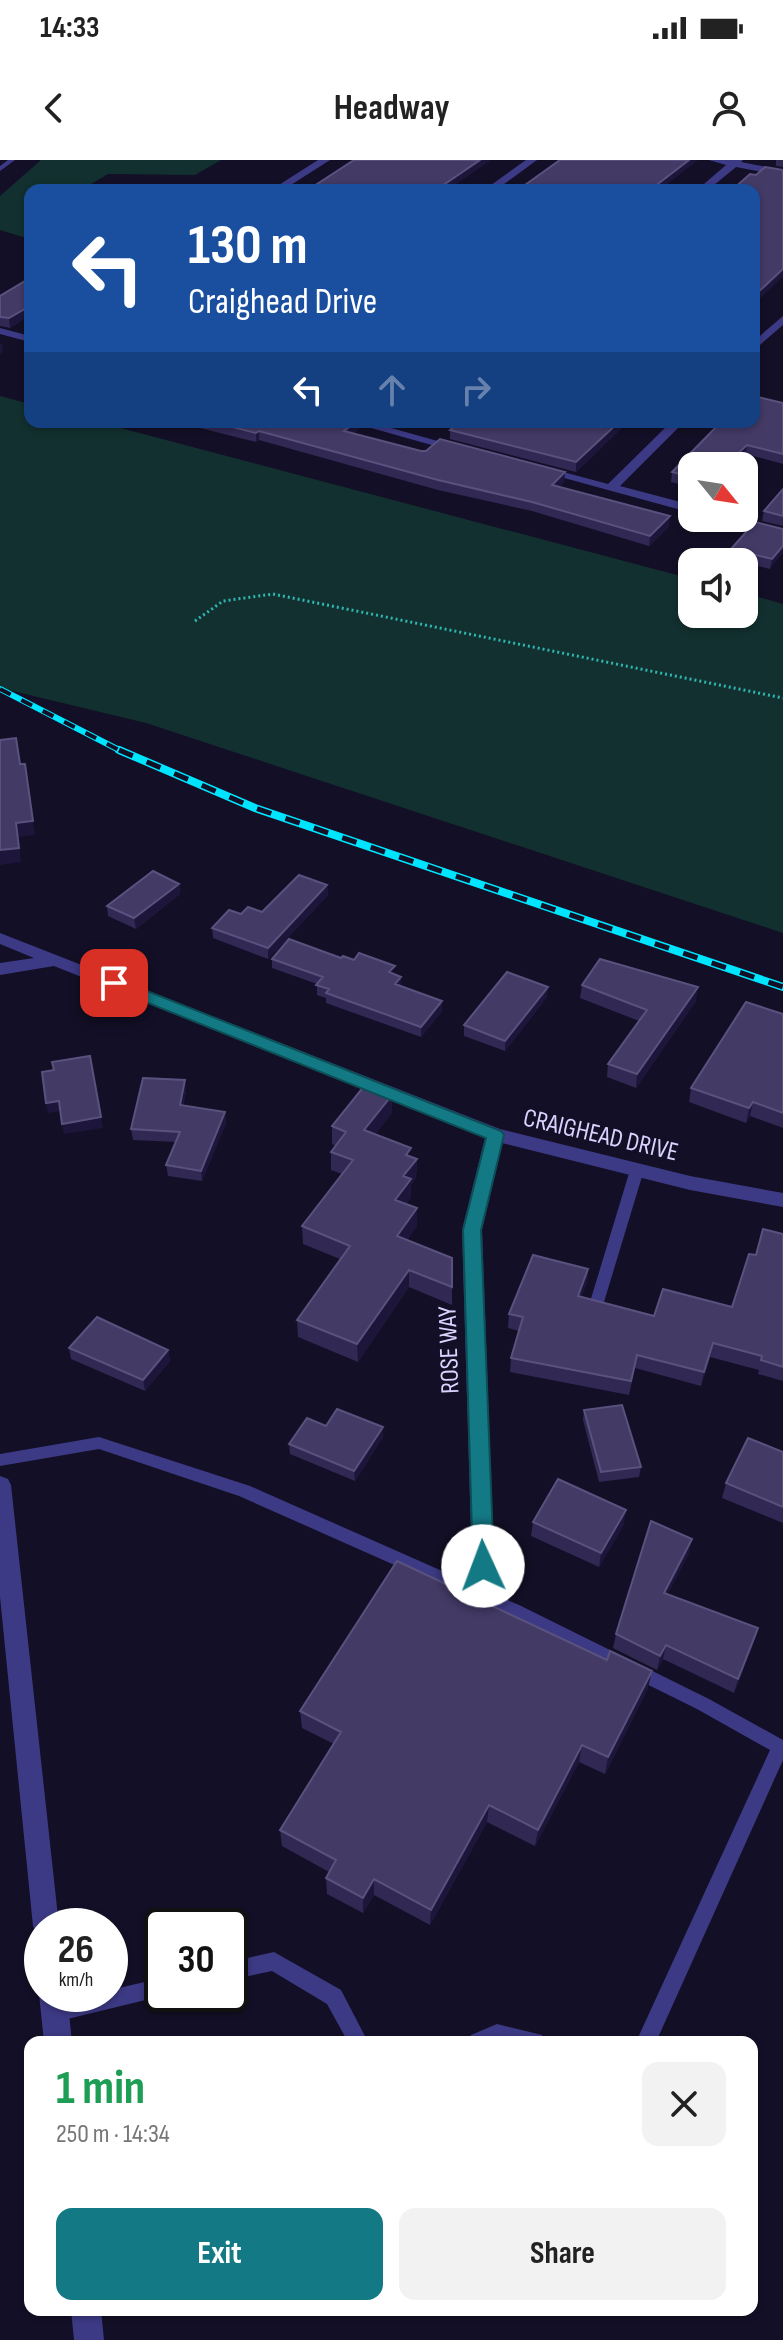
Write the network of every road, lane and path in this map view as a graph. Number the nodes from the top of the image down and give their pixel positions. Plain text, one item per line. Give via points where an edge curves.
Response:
1 (12, 160) edge
2 (325, 160) edge
3 (532, 160) edge
4 (714, 160) edge
5 (736, 162) edge
6 (0, 169) edge
7 (783, 173) edge
8 (286, 184) edge
9 (498, 184) edge
10 (709, 184) edge
11 (783, 319) edge
12 (0, 331) edge
13 (24, 337) edge
14 (760, 341) edge
15 (380, 428) edge
16 (412, 428) edge
17 (672, 428) edge
18 (404, 434) junction
19 (478, 454) edge
20 (522, 465) edge
21 (611, 488) junction
22 (678, 505) edge
23 (758, 526) edge
24 (783, 533) edge
25 (195, 621) dead end
26 (783, 698) edge
27 (0, 938) edge
28 (55, 960) junction
29 (0, 969) edge
30 (495, 1135) junction
31 (637, 1170) junction
32 (783, 1200) edge
33 (597, 1302) edge
34 (0, 1460) edge
35 (0, 1485) edge
36 (483, 1566) dead end
37 (44, 1908) edge
38 (248, 1967) edge
39 (55, 2012) edge
40 (57, 2036) edge
41 (355, 2036) edge
42 (649, 2036) edge
43 (87, 2316) edge
44 (89, 2340) edge

1 - 6 lane
2 - 8 street
3 - 9 street
4 - 5 street
5 - 7 street
5 - 10 street
11 - 14 street
12 - 13 street
15 - 18 street
16 - 18 street
17 - 21 street
18 - 19 street
20 - 21 street
21 - 22 street
23 - 24 street
25 - 26 path via 223,601 273,594
27 - 28 street, CRAIGHEAD DRIVE
28 - 29 street
28 - 30 street, CRAIGHEAD DRIVE
30 - 31 street, CRAIGHEAD DRIVE
30 - 36 street, ROSE WAY via 472,1230
31 - 32 street, CRAIGHEAD DRIVE
31 - 33 lane
34 - 42 lane via 99,1443 244,1491 513,1610 780,1747
35 - 37 street
38 - 41 lane via 274,1961 334,1997
39 - 40 street
43 - 44 street

